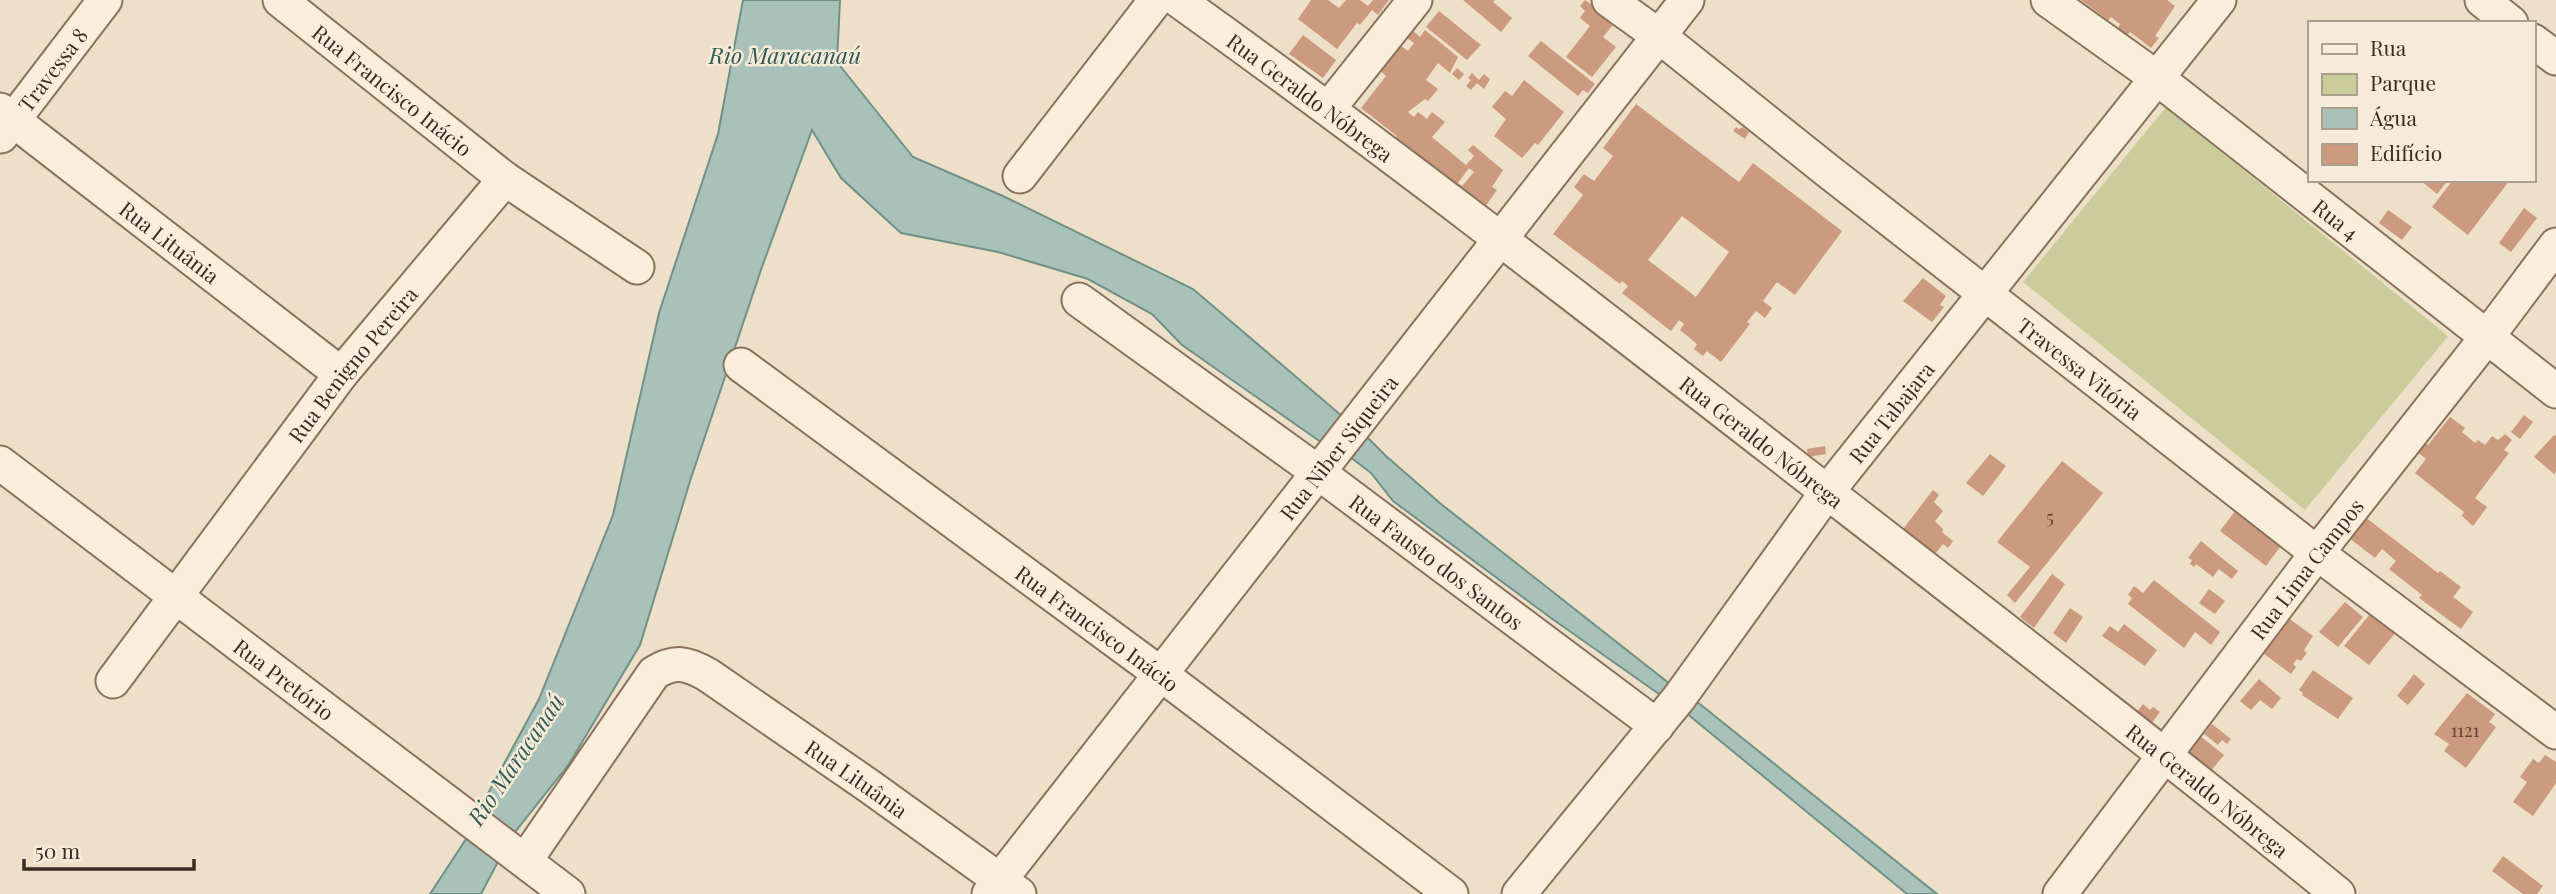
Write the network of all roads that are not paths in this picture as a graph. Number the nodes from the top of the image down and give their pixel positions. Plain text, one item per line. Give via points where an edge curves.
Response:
1 (105, 0) edge
2 (280, 0) edge
3 (1156, 0) edge
4 (1178, 0) edge
5 (1415, 0) edge
6 (1609, 0) edge
7 (1687, 0) edge
8 (2048, 0) edge
9 (2219, 0) edge
10 (2482, 0) edge
11 (2508, 21) edge
12 (1659, 36) junction
13 (2535, 42) edge
14 (2556, 58) edge
15 (2157, 78) junction
16 (1329, 108) junction
17 (4, 123) edge
18 (1020, 176) dead end
19 (505, 179) junction
20 (1502, 239) junction
21 (2556, 246) edge
22 (636, 267) dead end
23 (1984, 292) junction
24 (1079, 300) dead end
25 (2487, 337) junction
26 (741, 365) dead end
27 (341, 374) junction
28 (2556, 391) edge
29 (0, 463) edge
30 (1319, 473) junction
31 (1827, 492) junction
32 (2318, 552) junction
33 (176, 598) junction
34 (1162, 675) junction
35 (113, 681) dead end
36 (1657, 726) junction
37 (2556, 732) edge
38 (2164, 754) junction
39 (525, 861) junction
40 (1002, 889) edge
41 (568, 894) edge
42 (1451, 894) edge
43 (1519, 894) edge
44 (2060, 894) edge
45 (2338, 894) edge

1 - 17 street, Travessa 8
2 - 19 street, Rua Francisco Inácio
3 - 18 street
4 - 16 street, Rua Geraldo Nóbrega
5 - 16 street
6 - 12 street, Travessa Vitória
7 - 12 street, Rua Niber Siqueira
8 - 15 street, Rua 4
9 - 15 street, Rua Tabajara
10 - 11 street
12 - 20 street, Rua Niber Siqueira
12 - 23 street, Travessa Vitória
13 - 14 street
15 - 23 street, Rua Tabajara
15 - 25 street, Rua 4
16 - 20 street, Rua Geraldo Nóbrega
17 - 27 street, Rua Lituânia
19 - 22 street
19 - 27 street, Rua Benigno Pereira
20 - 30 street, Rua Niber Siqueira
20 - 31 street, Rua Geraldo Nóbrega
21 - 25 street, Rua Lima Campos
23 - 31 street, Rua Tabajara
23 - 32 street, Travessa Vitória
24 - 30 street, Rua Fausto dos Santos
25 - 28 street, Rua 4
25 - 32 street, Rua Lima Campos
26 - 34 street, Rua Francisco Inácio
27 - 33 street, Rua Benigno Pereira
29 - 33 street, Rua Pretório
30 - 34 street, Rua Niber Siqueira
30 - 36 street, Rua Fausto dos Santos
31 - 36 street, Rua Tabajara
31 - 38 street, Rua Geraldo Nóbrega
32 - 37 street, Travessa Vitória
32 - 38 street, Rua Lima Campos
33 - 35 street, Rua Benigno Pereira
33 - 39 street, Rua Pretório
34 - 40 street, Rua Niber Siqueira
34 - 42 street, Rua Francisco Inácio
36 - 43 street, Rua Tabajara
38 - 44 street, Rua Lima Campos
38 - 45 street, Rua Geraldo Nóbrega
39 - 40 street, Rua Lituânia via 654,673 679,662 693,666 857,778
39 - 41 street, Rua Pretório

